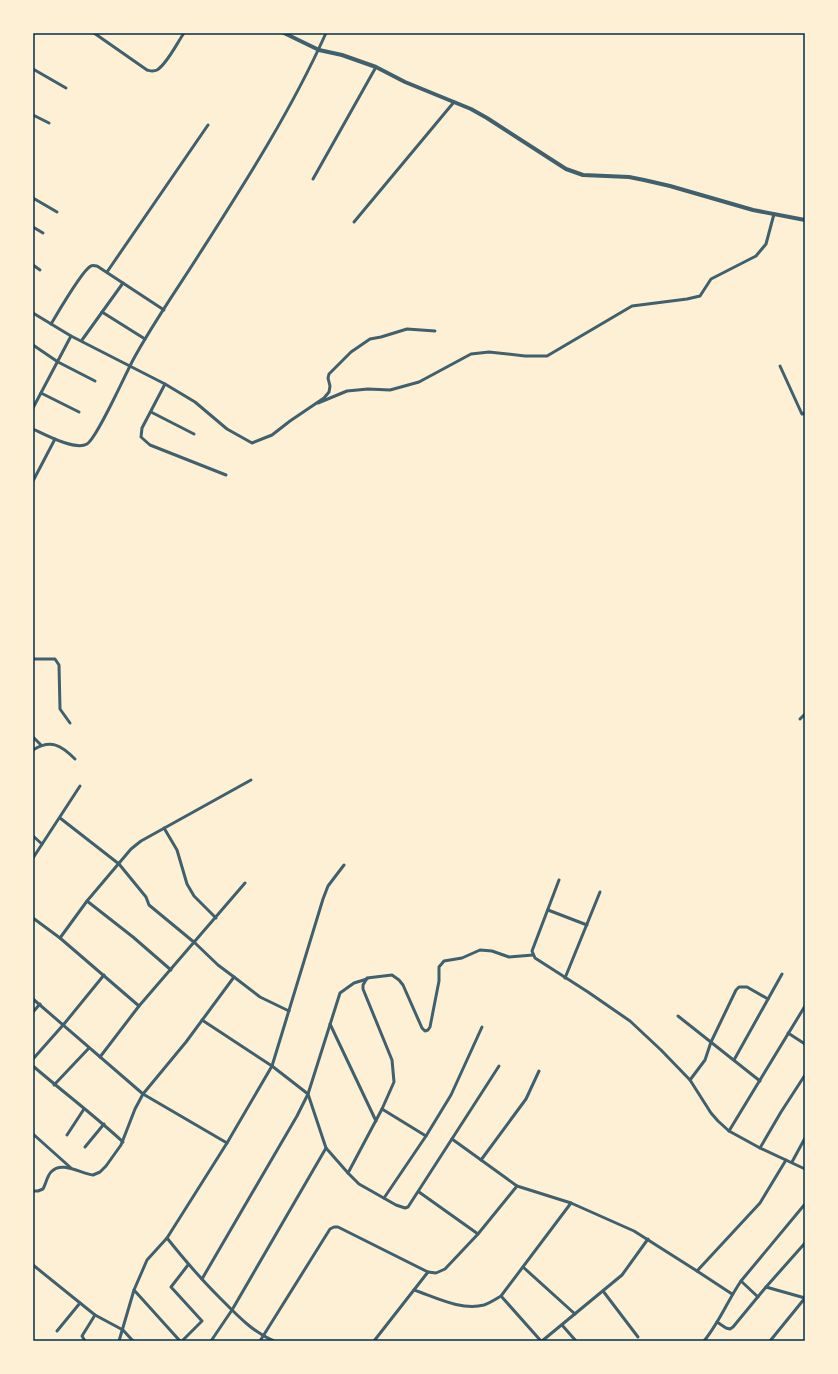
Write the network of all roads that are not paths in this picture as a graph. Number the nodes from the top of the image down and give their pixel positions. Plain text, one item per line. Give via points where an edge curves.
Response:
1 (94, 33) edge
2 (184, 33) edge
3 (284, 33) edge
4 (326, 33) edge
5 (319, 50) junction
6 (376, 67) junction
7 (33, 70) edge
8 (66, 88) dead end
9 (454, 102) junction
10 (33, 115) edge
11 (49, 123) dead end
12 (208, 125) dead end
13 (313, 179) dead end
14 (33, 198) edge
15 (57, 212) dead end
16 (774, 214) junction
17 (805, 220) edge
18 (354, 222) dead end
19 (33, 227) edge
20 (43, 233) dead end
21 (33, 265) edge
22 (40, 270) dead end
23 (107, 272) junction
24 (123, 283) junction
25 (164, 310) junction
26 (102, 312) junction
27 (33, 313) edge
28 (51, 324) junction
29 (435, 331) dead end
30 (71, 336) junction
31 (145, 339) junction
32 (82, 340) junction
33 (33, 345) edge
34 (58, 362) junction
35 (130, 365) junction
36 (780, 366) dead end
37 (95, 381) dead end
38 (165, 384) junction
39 (41, 393) junction
40 (318, 403) junction
41 (33, 408) edge
42 (79, 412) dead end
43 (151, 412) junction
44 (805, 413) edge
45 (33, 429) edge
46 (194, 434) dead end
47 (55, 439) junction
48 (226, 475) dead end
49 (33, 481) edge
50 (33, 659) edge
51 (805, 714) edge
52 (800, 719) dead end
53 (70, 723) dead end
54 (33, 737) edge
55 (41, 745) junction
56 (33, 750) edge
57 (75, 760) dead end
58 (251, 780) dead end
59 (80, 786) dead end
60 (60, 818) junction
61 (164, 828) junction
62 (33, 836) edge
63 (42, 844) junction
64 (33, 858) edge
65 (119, 864) junction
66 (344, 865) dead end
67 (559, 880) dead end
68 (246, 883) dead end
69 (600, 892) dead end
70 (88, 901) junction
71 (548, 910) junction
72 (33, 918) edge
73 (216, 918) junction
74 (587, 925) junction
75 (60, 938) junction
76 (195, 943) junction
77 (533, 955) junction
78 (171, 970) junction
79 (782, 974) dead end
80 (104, 975) junction
81 (234, 977) junction
82 (367, 978) junction
83 (565, 978) junction
84 (33, 999) edge
85 (768, 999) junction
86 (40, 1004) junction
87 (139, 1006) junction
88 (805, 1006) edge
89 (289, 1011) junction
90 (33, 1012) edge
91 (678, 1016) dead end
92 (202, 1020) junction
93 (64, 1024) junction
94 (330, 1024) junction
95 (482, 1027) dead end
96 (788, 1033) junction
97 (711, 1042) junction
98 (805, 1044) edge
99 (89, 1048) junction
100 (100, 1057) junction
101 (33, 1059) edge
102 (734, 1060) junction
103 (33, 1066) edge
104 (272, 1066) junction
105 (499, 1066) dead end
106 (539, 1071) dead end
107 (805, 1075) edge
108 (690, 1080) junction
109 (760, 1081) junction
110 (54, 1085) junction
111 (143, 1094) junction
112 (308, 1094) junction
113 (84, 1109) junction
114 (382, 1109) junction
115 (376, 1121) junction
116 (104, 1124) junction
117 (729, 1131) junction
118 (33, 1134) edge
119 (67, 1135) dead end
120 (426, 1136) junction
121 (805, 1138) edge
122 (452, 1139) junction
123 (123, 1142) junction
124 (227, 1143) junction
125 (85, 1147) dead end
126 (326, 1148) junction
127 (760, 1148) junction
128 (481, 1160) junction
129 (786, 1160) junction
130 (792, 1162) junction
131 (71, 1168) junction
132 (805, 1168) edge
133 (348, 1173) junction
134 (517, 1186) junction
135 (33, 1191) edge
136 (419, 1192) junction
137 (384, 1198) junction
138 (571, 1203) junction
139 (805, 1204) edge
140 (478, 1234) junction
141 (167, 1238) junction
142 (648, 1239) junction
143 (805, 1243) edge
144 (188, 1265) junction
145 (33, 1266) edge
146 (523, 1267) junction
147 (697, 1270) junction
148 (428, 1272) junction
149 (202, 1279) junction
150 (741, 1281) junction
151 (766, 1287) junction
152 (134, 1290) junction
153 (414, 1290) junction
154 (603, 1292) junction
155 (732, 1294) junction
156 (501, 1296) junction
157 (758, 1296) junction
158 (80, 1302) junction
159 (232, 1310) junction
160 (575, 1314) junction
161 (96, 1315) junction
162 (717, 1322) junction
163 (562, 1325) junction
164 (123, 1330) junction
165 (57, 1331) dead end
166 (263, 1336) junction
167 (638, 1337) dead end
168 (85, 1341) edge
169 (119, 1341) edge
170 (133, 1341) edge
171 (181, 1341) edge
172 (211, 1341) edge
173 (260, 1341) edge
174 (274, 1341) edge
175 (374, 1341) edge
176 (541, 1341) edge
177 (576, 1341) edge
178 (704, 1341) edge
179 (770, 1341) edge

1 - 2 street via 153,72 163,64
3 - 5 street
4 - 5 street
5 - 6 street
5 - 25 street via 280,126
6 - 9 street
6 - 13 street
7 - 8 street
9 - 16 street via 487,118 566,169 583,175 644,180
9 - 18 street
10 - 11 street
12 - 23 street
14 - 15 street
16 - 17 street
16 - 40 street via 766,244 756,256 711,279 700,296 632,306 547,356 489,352 471,354 419,382 390,390 347,391
19 - 20 street
21 - 22 street
23 - 24 street
23 - 28 street via 94,265 87,269
24 - 25 street
24 - 26 street
25 - 31 street
26 - 31 street
26 - 32 street
27 - 28 street
28 - 30 street
29 - 40 street via 407,329 364,342 329,374 328,392
30 - 32 street
30 - 34 street
31 - 35 street
32 - 35 street
33 - 34 street
34 - 37 street
34 - 39 street
35 - 38 street
35 - 47 street via 90,442 80,446
36 - 44 street via 802,414
38 - 40 street via 195,402 227,429 252,443 272,435
38 - 43 street
39 - 41 street
39 - 42 street
43 - 46 street
43 - 48 street via 140,434 146,442
45 - 47 street
47 - 49 street
50 - 53 street via 55,659 59,665 60,709
51 - 52 street
54 - 55 street
55 - 56 street
55 - 57 street via 59,746
58 - 61 street
59 - 60 street
60 - 63 street
60 - 65 street
61 - 65 street via 141,841
61 - 73 street via 177,850 194,896
62 - 63 street
63 - 64 street
65 - 70 street
65 - 76 street via 146,897 149,905
66 - 89 street via 328,886 323,899
67 - 71 street
68 - 73 street
69 - 74 street
70 - 75 street
70 - 78 street
71 - 74 street
71 - 77 street via 532,951
72 - 75 street
73 - 76 street
74 - 83 street
75 - 80 street
76 - 78 street
76 - 81 street
77 - 82 street via 509,957 480,950 462,958 444,961 439,967 430,1027 425,1031 399,980 392,975
77 - 83 street via 539,962
78 - 87 street
79 - 85 street
80 - 87 street
80 - 93 street
81 - 89 street via 260,997
81 - 92 street
82 - 94 street via 340,993
82 - 114 street via 363,989 392,1060 394,1074 394,1082
83 - 108 street via 630,1021
84 - 86 street
85 - 97 street via 747,987 739,987
85 - 102 street
86 - 90 street
86 - 93 street
87 - 100 street
88 - 96 street
89 - 104 street
91 - 97 street
92 - 104 street
92 - 111 street
93 - 99 street
93 - 101 street
94 - 112 street
94 - 115 street
95 - 120 street via 451,1095
96 - 98 street
96 - 109 street
97 - 102 street
97 - 108 street via 704,1060
99 - 100 street
99 - 110 street
100 - 111 street
102 - 109 street
103 - 110 street
104 - 112 street
104 - 124 street
105 - 122 street
106 - 128 street via 526,1099
107 - 127 street
108 - 117 street via 711,1113
109 - 117 street
110 - 113 street
111 - 123 street
111 - 124 street
112 - 126 street
112 - 149 street
113 - 116 street
113 - 119 street
114 - 115 street
114 - 120 street
115 - 133 street
116 - 123 street
116 - 125 street
117 - 127 street
118 - 131 street
120 - 137 street
121 - 130 street
122 - 128 street
122 - 136 street
123 - 131 street via 106,1166 96,1174 90,1175
124 - 141 street
126 - 133 street
126 - 159 street
127 - 129 street
128 - 134 street
129 - 130 street
129 - 147 street via 760,1203
130 - 132 street
131 - 135 street via 52,1170 43,1189
133 - 137 street via 359,1184
134 - 138 street
134 - 140 street
136 - 137 street via 405,1208
136 - 140 street
138 - 142 street
138 - 146 street
139 - 150 street
140 - 148 street via 445,1269 436,1273
141 - 144 street
141 - 152 street via 147,1260
142 - 147 street
142 - 154 street via 626,1271
143 - 151 street
144 - 149 street
144 - 171 street via 171,1287 202,1322
145 - 158 street
146 - 156 street
146 - 160 street
147 - 155 street
148 - 153 street
148 - 166 street via 334,1227 328,1232
149 - 159 street
150 - 155 street
150 - 157 street
151 - 157 street
151 - 179 street via 805,1298
152 - 164 street
152 - 171 street
153 - 156 street via 465,1306 487,1304
153 - 175 street
154 - 160 street
154 - 167 street
155 - 162 street
156 - 176 street
157 - 162 street via 730,1329
158 - 161 street
158 - 165 street
159 - 166 street
159 - 172 street
160 - 163 street
161 - 164 street
161 - 168 street via 82,1336
162 - 178 street
163 - 176 street
163 - 177 street
164 - 169 street
164 - 170 street
166 - 173 street
166 - 174 street

